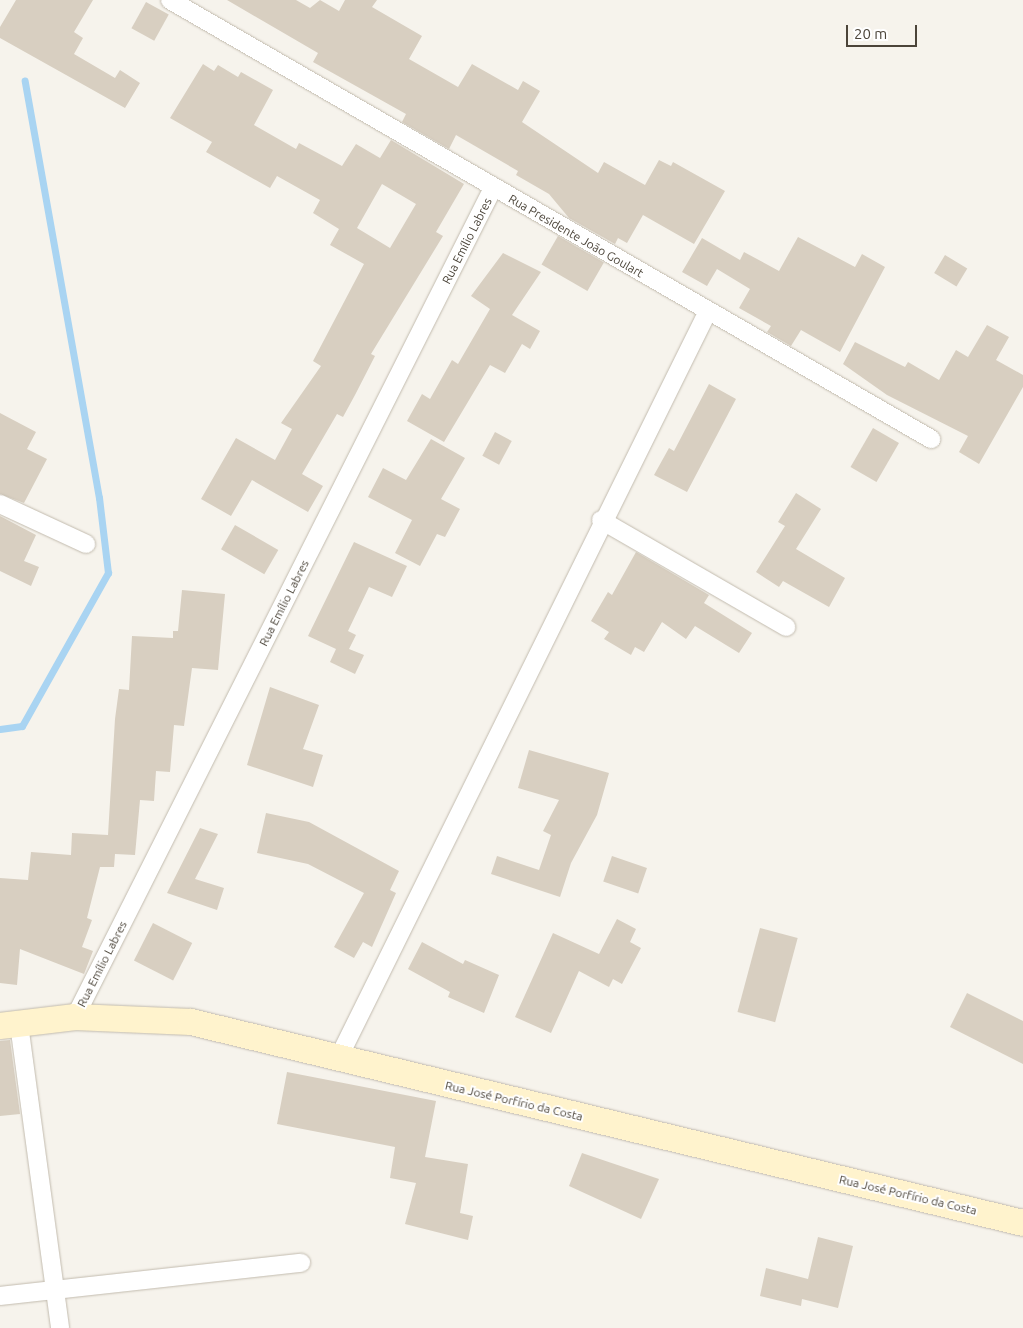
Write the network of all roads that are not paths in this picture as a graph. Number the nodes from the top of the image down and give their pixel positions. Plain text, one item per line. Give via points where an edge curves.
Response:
1 (170, 0) edge
2 (493, 188) junction
3 (707, 313) junction
4 (931, 439) dead end
5 (0, 504) edge
6 (600, 520) junction
7 (86, 544) dead end
8 (786, 627) dead end
9 (75, 1017) junction
10 (9, 1025) edge
11 (338, 1059) junction
12 (1023, 1223) edge
13 (301, 1263) dead end
14 (55, 1290) junction
15 (0, 1296) edge
16 (60, 1328) edge

1 - 2 street, Rua Presidente João Goulart
2 - 3 street, Rua Presidente João Goulart
2 - 9 street, Rua Emílio Labres
3 - 4 street, Rua Presidente João Goulart
3 - 6 street
5 - 7 street
6 - 8 street
6 - 11 street
9 - 10 street, Rua José Porfírio da Costa
9 - 11 street, Rua José Porfírio da Costa via 191,1022
10 - 14 street
11 - 12 street, Rua José Porfírio da Costa
13 - 14 street
14 - 15 street
14 - 16 street

